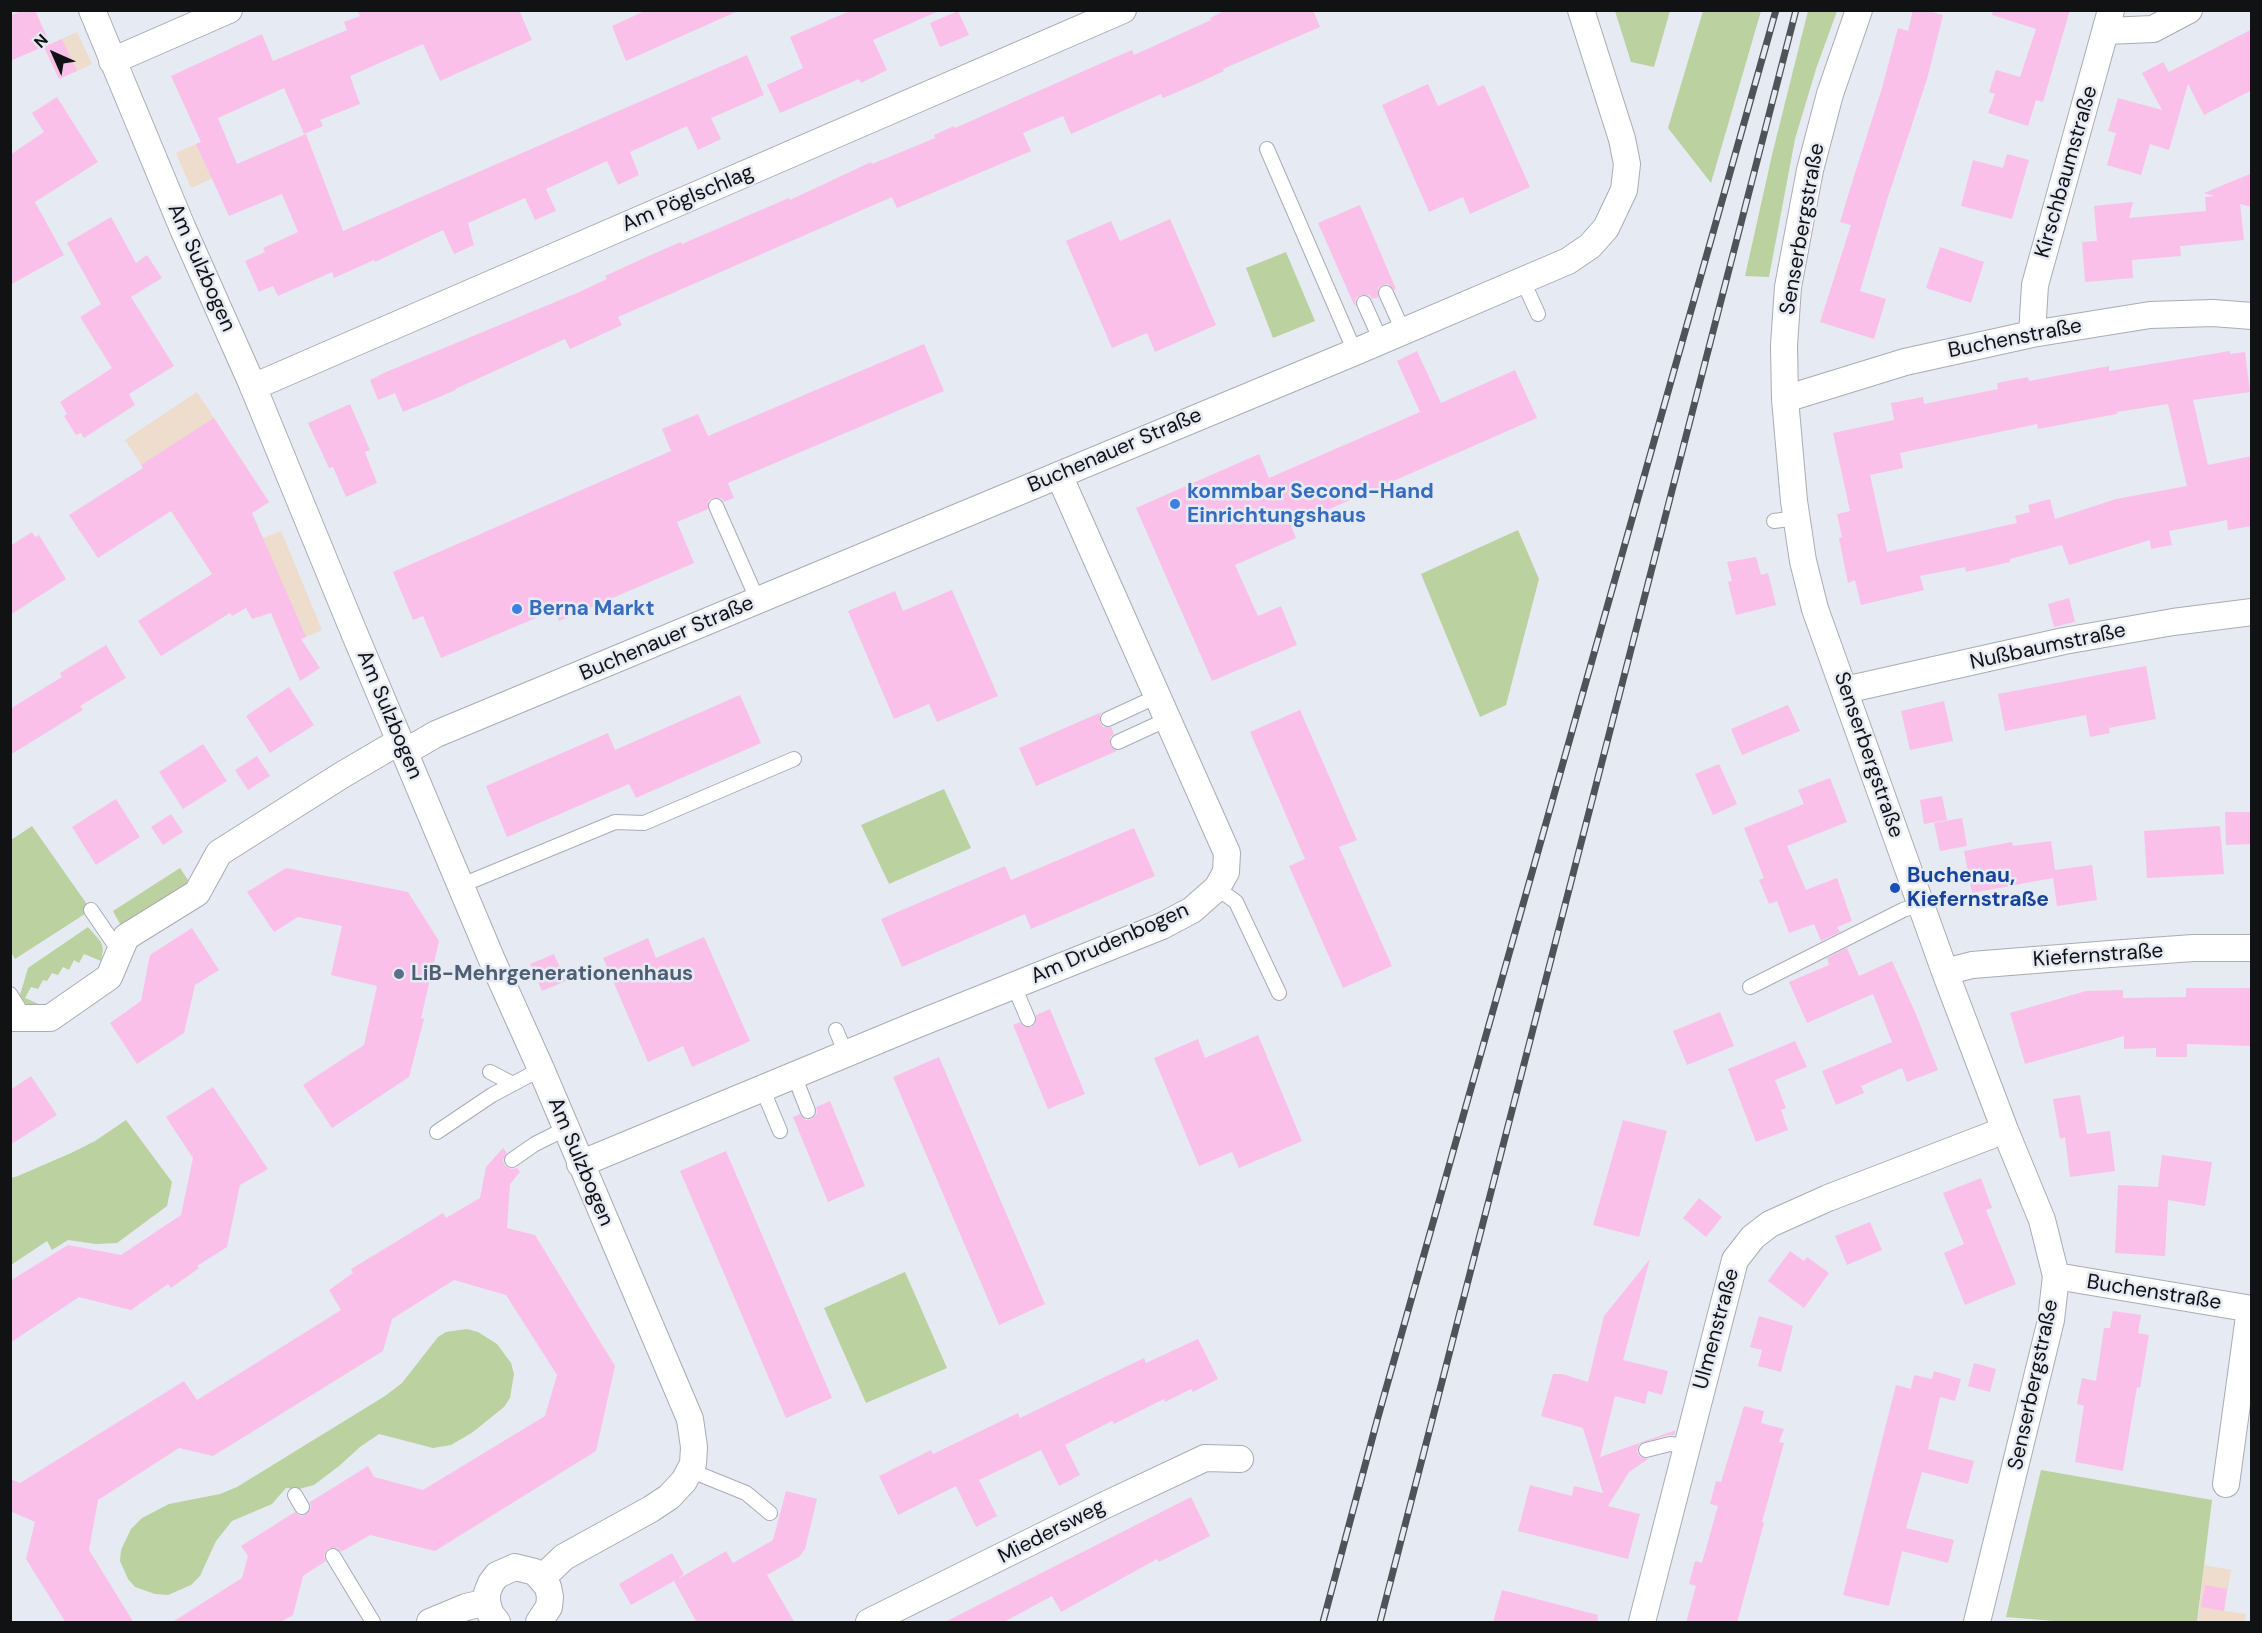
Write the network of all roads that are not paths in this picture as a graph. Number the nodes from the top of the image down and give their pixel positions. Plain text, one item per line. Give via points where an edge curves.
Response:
1 (92, 10) edge
2 (229, 10) edge
3 (1123, 10) edge
4 (1581, 10) edge
5 (1859, 10) edge
6 (2188, 10) edge
7 (2109, 21) edge
8 (112, 61) junction
9 (1267, 149) dead end
10 (1523, 281) junction
11 (1386, 293) dead end
12 (1364, 303) dead end
13 (1538, 314) dead end
14 (2252, 316) edge
15 (2032, 334) junction
16 (1392, 336) junction
17 (1355, 352) junction
18 (253, 387) junction
19 (1785, 399) junction
20 (1059, 475) junction
21 (716, 506) dead end
22 (758, 601) junction
23 (2252, 612) edge
24 (1845, 690) junction
25 (1163, 707) junction
26 (1108, 719) dead end
27 (1118, 742) dead end
28 (403, 746) junction
29 (794, 759) dead end
30 (462, 885) junction
31 (1217, 888) junction
32 (1921, 904) junction
33 (91, 910) dead end
34 (2252, 948) edge
35 (119, 951) junction
36 (1945, 972) junction
37 (1014, 986) junction
38 (1750, 987) dead end
39 (1279, 993) dead end
40 (10, 994) edge
41 (18, 1018) edge
42 (1028, 1019) dead end
43 (836, 1030) dead end
44 (846, 1054) junction
45 (541, 1069) junction
46 (490, 1072) dead end
47 (794, 1075) junction
48 (513, 1084) junction
49 (762, 1088) junction
50 (808, 1110) dead end
51 (567, 1128) junction
52 (2005, 1130) junction
53 (780, 1131) dead end
54 (437, 1132) dead end
55 (512, 1160) dead end
56 (580, 1164) junction
57 (2056, 1276) junction
58 (2251, 1309) edge
59 (1686, 1446) junction
60 (1646, 1450) dead end
61 (1240, 1459) dead end
62 (689, 1470) junction
63 (2226, 1484) dead end
64 (295, 1495) dead end
65 (302, 1507) dead end
66 (770, 1513) dead end
67 (333, 1556) dead end
68 (542, 1578) junction
69 (492, 1612) edge
70 (373, 1623) edge
71 (430, 1623) edge
72 (539, 1623) edge
73 (869, 1623) edge
74 (1642, 1623) edge
75 (1977, 1623) edge

1 - 8 street, Am Sulzbogen
2 - 8 street
3 - 18 street, Am Pöglschlag
4 - 10 street, Buchenauer Straße via 1622,139 1626,164 1624,190 1606,228 1590,246 1568,261
5 - 19 street, Senserbergstraße via 1830,94 1810,170 1788,287
6 - 7 street via 2153,28
7 - 15 street, Kirschbaumstraße via 2035,285
8 - 18 street, Am Sulzbogen
9 - 17 lane
10 - 13 lane
10 - 16 street, Buchenauer Straße
11 - 16 lane
12 - 16 lane
14 - 15 street, Buchenstraße via 2150,315
15 - 19 street, Buchenstraße via 1905,362
16 - 17 street, Buchenauer Straße
17 - 20 street, Buchenauer Straße
18 - 28 street, Am Sulzbogen
19 - 24 street, Senserbergstraße via 1785,520 1803,561 1815,609
20 - 22 street, Buchenauer Straße
20 - 25 street, Am Drudenbogen
21 - 22 lane
22 - 28 street, Buchenauer Straße
23 - 24 street, Nußbaumstraße via 2064,641
24 - 32 street, Senserbergstraße
25 - 26 lane
25 - 27 lane
25 - 31 street, Am Drudenbogen via 1227,853 1226,872
28 - 30 street, Am Sulzbogen
28 - 35 street, Buchenauer Straße via 342,775 219,852 197,893 126,938
29 - 30 lane via 644,823 615,822
30 - 45 street, Am Sulzbogen
31 - 37 street, Am Drudenbogen via 1192,910 1162,926
31 - 39 lane via 1236,902
32 - 36 street, Senserbergstraße
32 - 38 lane
33 - 35 lane
34 - 36 street, Kiefernstraße via 2110,954 1972,965
35 - 41 street, Buchenauer Straße via 110,976 50,1018
36 - 52 street, Senserbergstraße
37 - 42 lane
37 - 44 street, Am Drudenbogen
40 - 41 lane
43 - 44 lane
44 - 47 street, Am Drudenbogen
45 - 48 lane
45 - 51 street, Am Sulzbogen
46 - 48 lane
47 - 49 street, Am Drudenbogen
47 - 50 lane
48 - 54 lane
49 - 53 lane
49 - 56 street, Am Drudenbogen
51 - 55 lane
51 - 56 street, Am Sulzbogen
52 - 57 street, Senserbergstraße via 2042,1220
52 - 59 street, Ulmenstraße via 1828,1198 1770,1224 1753,1237 1735,1260
56 - 62 street, Am Sulzbogen via 690,1419 694,1447
57 - 58 street, Buchenstraße
57 - 75 street, Senserbergstraße via 2049,1332
58 - 63 street
59 - 60 lane via 1670,1444
59 - 74 street, Ulmenstraße
61 - 73 street, Miedersweg via 1205,1458
62 - 66 lane via 746,1493
62 - 68 street via 669,1497 564,1557
64 - 65 lane
67 - 70 lane
68 - 69 street via 525,1568 506,1570 491,1583
68 - 72 street via 550,1597
69 - 71 street via 466,1607

